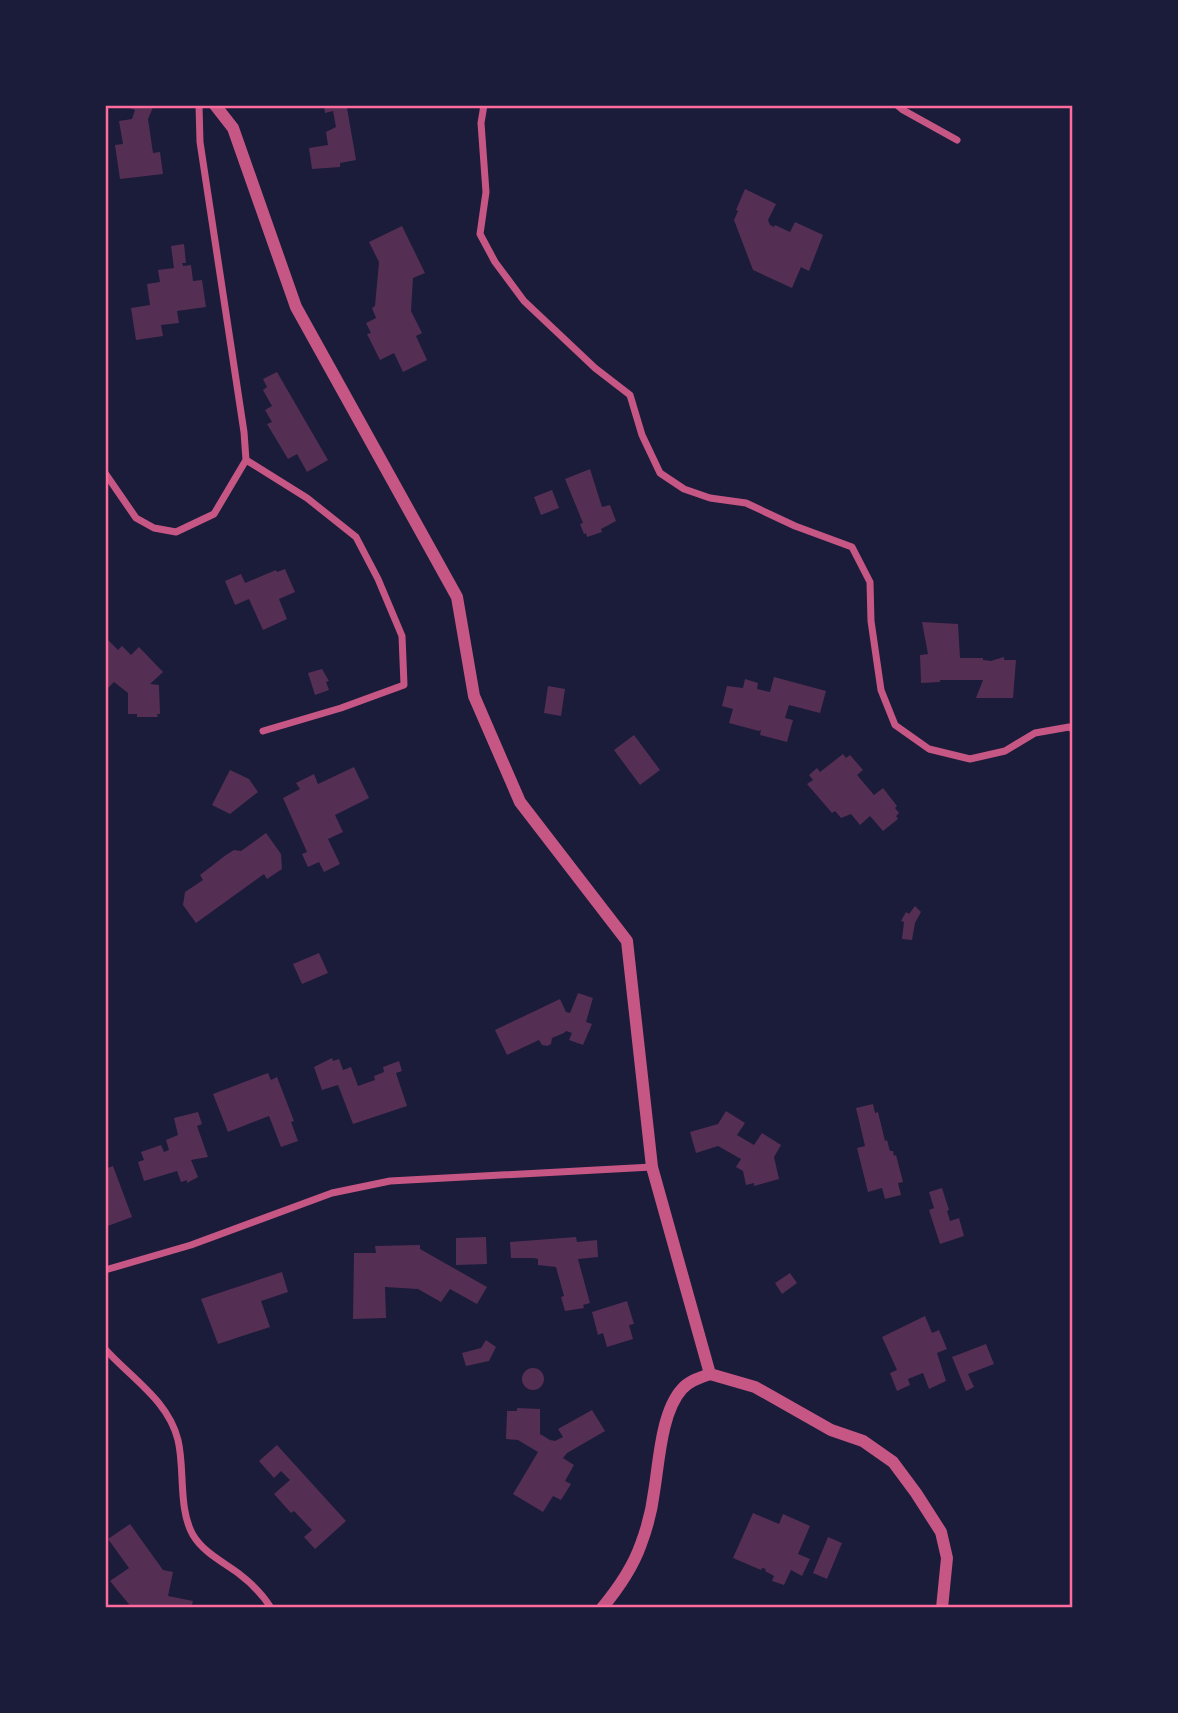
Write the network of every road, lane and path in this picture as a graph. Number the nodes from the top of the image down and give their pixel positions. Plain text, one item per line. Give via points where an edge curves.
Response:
1 (199, 105) edge
2 (215, 105) edge
3 (484, 105) edge
4 (897, 105) edge
5 (957, 140) dead end
6 (246, 460) junction
7 (105, 473) edge
8 (1073, 729) edge
9 (263, 732) dead end
10 (652, 1167) junction
11 (105, 1270) edge
12 (105, 1349) edge
13 (709, 1374) junction
14 (271, 1608) edge
15 (602, 1608) edge
16 (942, 1608) edge

1 - 6 street via 200,142
2 - 10 street via 233,128 296,307 457,597 474,696 520,802 627,942
3 - 8 street via 486,192 480,234 495,262 524,301 630,395 660,473 684,489 746,503 852,547 870,582 881,690 895,725 929,749 970,759 1005,751 1035,733
4 - 5 street
6 - 7 street via 214,514 176,532 136,518
6 - 9 street via 307,498 356,537 402,636 405,661 404,685
10 - 11 street via 390,1181 332,1192 191,1245
10 - 13 street
12 - 14 street via 163,1406 177,1437 184,1506 193,1535
13 - 15 street via 680,1391 668,1415 640,1546
13 - 16 street via 755,1387 831,1430 863,1441 893,1462 941,1532 947,1558

